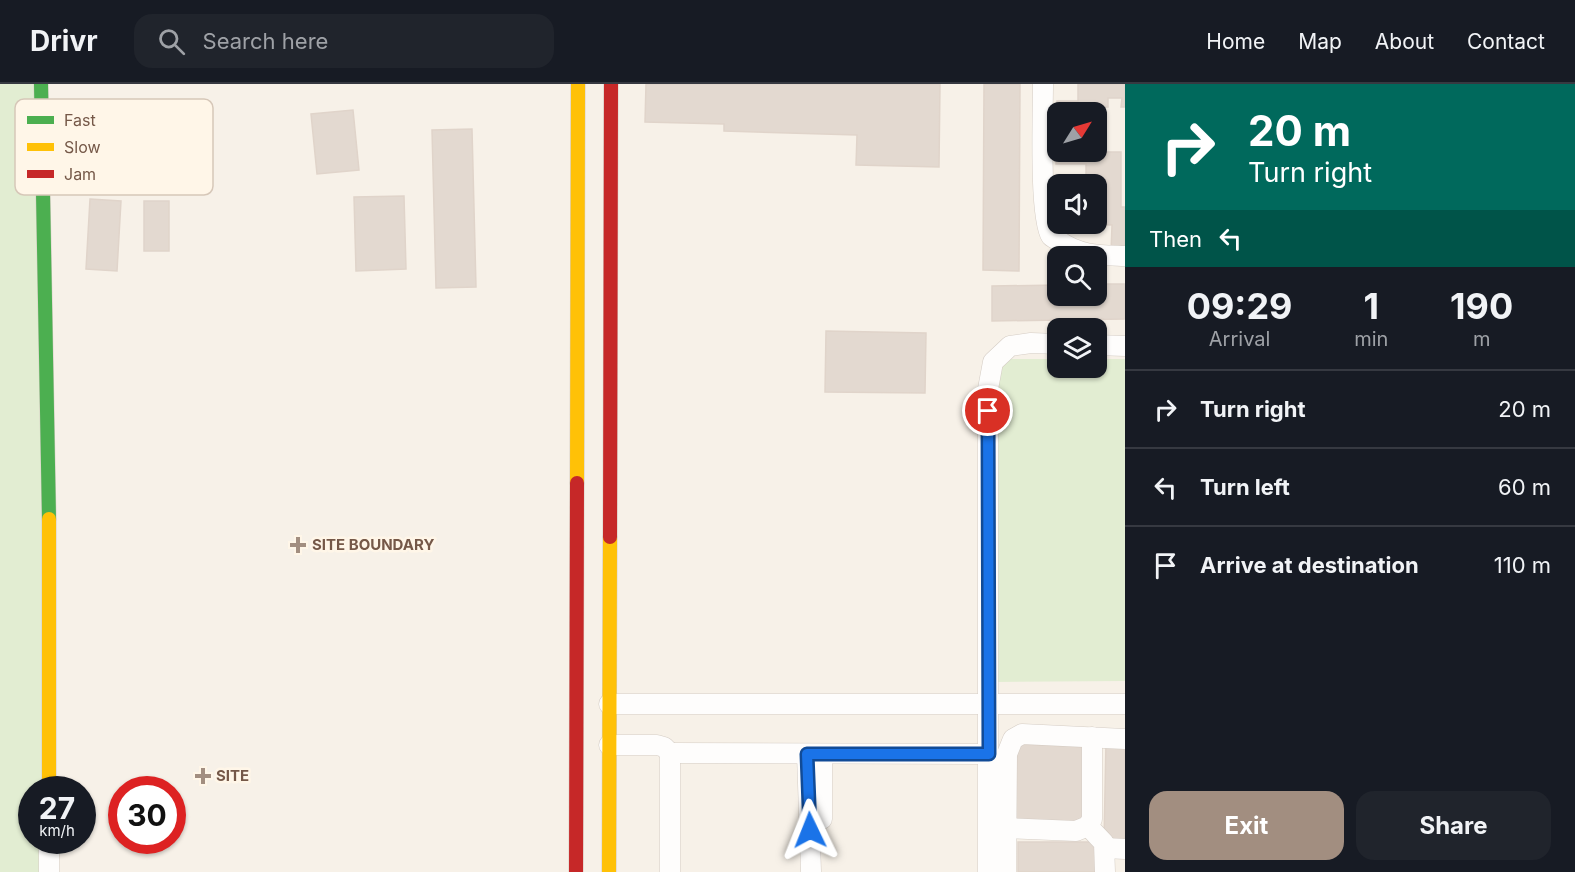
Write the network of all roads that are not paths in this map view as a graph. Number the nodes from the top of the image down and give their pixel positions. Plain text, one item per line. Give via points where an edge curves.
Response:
1 (41, 84) edge
2 (578, 84) edge
3 (610, 84) edge
4 (1043, 84) edge
5 (41, 99) edge
6 (43, 195) edge
7 (1125, 256) edge
8 (1047, 344) edge
9 (1107, 345) edge
10 (1125, 346) edge
11 (989, 703) junction
12 (609, 704) junction
13 (1125, 704) edge
14 (1092, 737) junction
15 (1125, 739) edge
16 (609, 745) junction
17 (670, 753) junction
18 (814, 754) junction
19 (989, 754) junction
20 (49, 776) edge
21 (1088, 826) junction
22 (1006, 828) junction
23 (1115, 848) edge
24 (49, 854) edge
25 (817, 870) edge
26 (49, 872) edge
27 (576, 872) edge
28 (609, 872) edge
29 (670, 872) edge
30 (988, 872) edge
31 (1006, 872) edge
32 (1106, 872) edge

1 - 5 street
2 - 27 street
3 - 12 street
4 - 7 street via 1044,201 1052,237 1084,254
6 - 20 street via 49,451
8 - 11 street via 1010,346 993,362 988,389
9 - 10 street
11 - 12 street
11 - 13 street
11 - 19 street
12 - 16 street
14 - 15 street
14 - 21 street via 1092,819
14 - 22 street via 1022,734 1013,739 1007,754
16 - 17 street via 657,745
16 - 28 street
17 - 18 street
17 - 29 street
18 - 19 street
18 - 25 street
19 - 30 street
21 - 22 street via 1076,831
21 - 23 street
22 - 31 street
23 - 32 street
24 - 26 street

